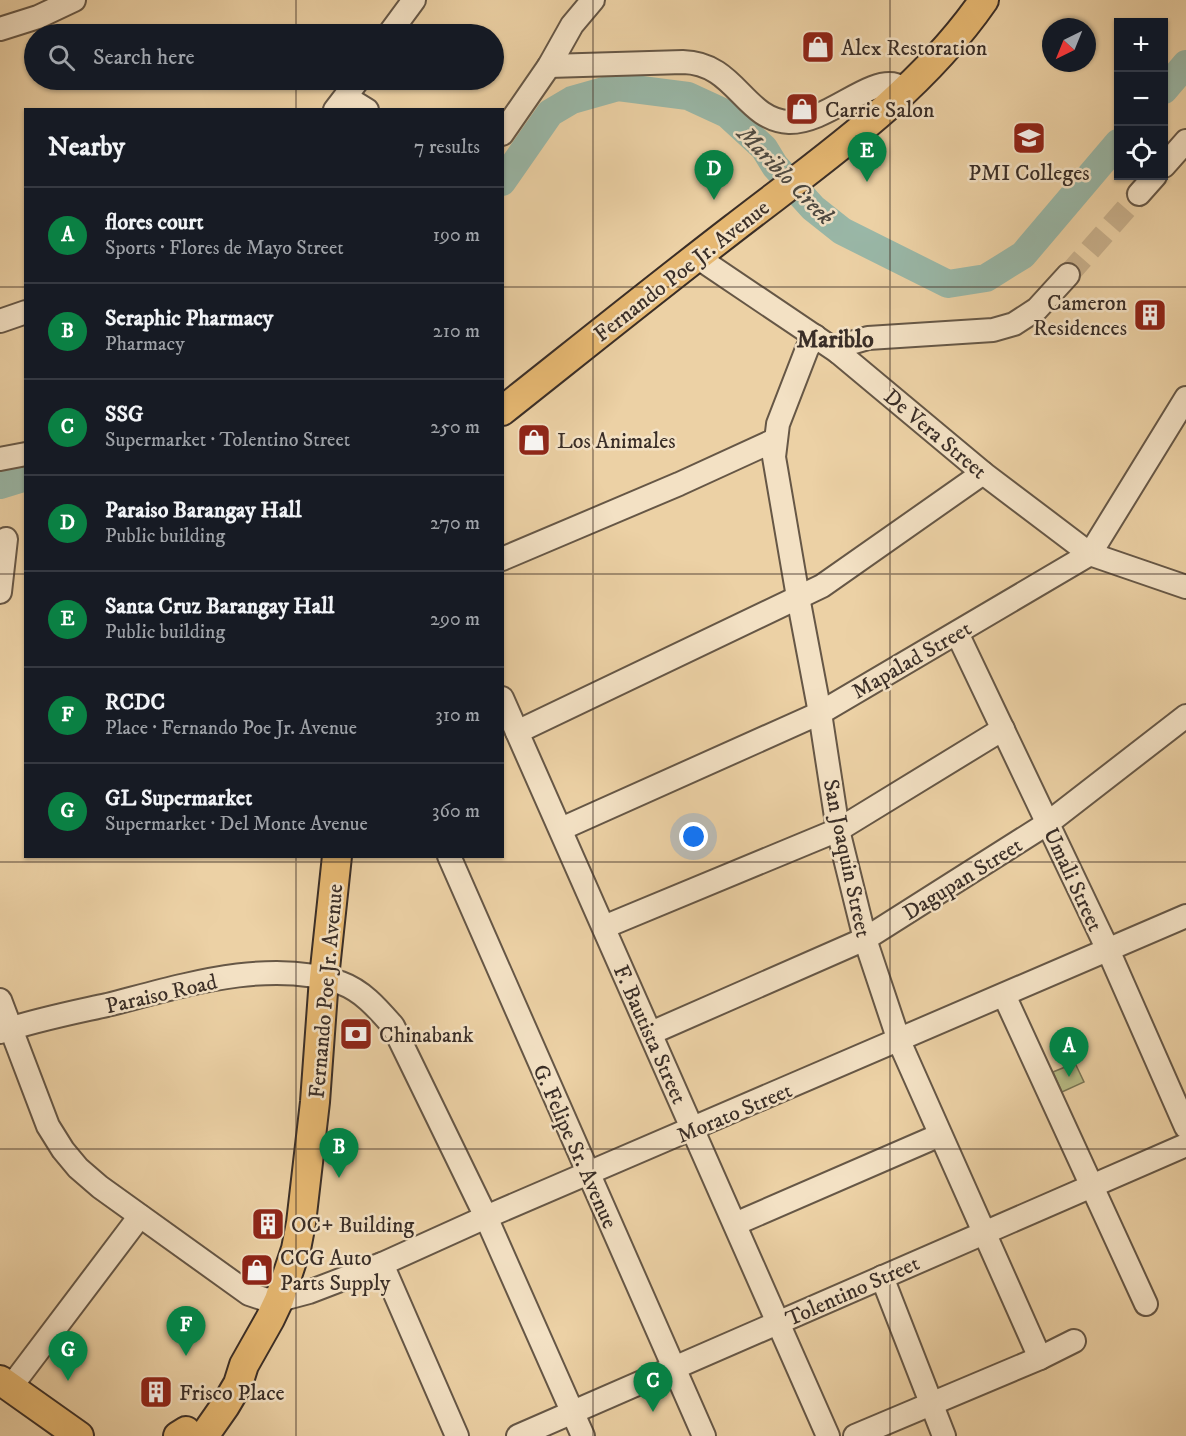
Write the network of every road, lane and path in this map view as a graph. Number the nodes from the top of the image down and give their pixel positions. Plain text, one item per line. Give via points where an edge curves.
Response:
1 (74, 0) edge
2 (414, 0) edge
3 (593, 0) edge
4 (984, 0) edge
5 (396, 24) edge
6 (0, 29) edge
7 (549, 66) junction
8 (903, 92) junction
9 (346, 95) edge
10 (364, 108) edge
11 (504, 131) edge
12 (1186, 141) edge
13 (1168, 161) edge
14 (1151, 180) edge
15 (1138, 194) tunnel mouth
16 (697, 257) junction
17 (1068, 275) tunnel mouth
18 (24, 313) edge
19 (0, 321) edge
20 (815, 336) junction
21 (838, 352) junction
22 (1186, 398) edge
23 (504, 409) edge
24 (775, 440) junction
25 (24, 454) edge
26 (0, 459) edge
27 (983, 473) junction
28 (11, 539) edge
29 (1089, 554) junction
30 (504, 558) edge
31 (1186, 587) edge
32 (0, 592) edge
33 (798, 597) junction
34 (957, 633) junction
35 (504, 703) edge
36 (820, 713) junction
37 (1186, 716) edge
38 (1003, 729) junction
39 (517, 732) junction
40 (1048, 823) junction
41 (561, 829) junction
42 (838, 830) junction
43 (337, 858) edge
44 (449, 858) edge
45 (1186, 916) edge
46 (604, 927) junction
47 (865, 939) junction
48 (1108, 950) junction
49 (324, 978) junction
50 (1004, 995) junction
51 (0, 1000) edge
52 (5, 1030) edge
53 (651, 1033) junction
54 (899, 1041) junction
55 (1186, 1127) edge
56 (693, 1129) junction
57 (940, 1135) junction
58 (1186, 1145) edge
59 (588, 1174) junction
60 (1092, 1186) junction
61 (140, 1216) junction
62 (486, 1217) junction
63 (735, 1224) junction
64 (984, 1233) junction
65 (382, 1264) junction
66 (882, 1277) junction
67 (279, 1300) junction
68 (1146, 1304) dead end
69 (778, 1323) junction
70 (1074, 1341) dead end
71 (1040, 1358) junction
72 (674, 1368) junction
73 (5, 1384) edge
74 (932, 1403) junction
75 (573, 1412) junction
76 (187, 1435) edge
77 (79, 1436) edge
78 (457, 1436) edge
79 (518, 1436) edge
80 (583, 1436) edge
81 (704, 1436) edge
82 (828, 1436) edge
83 (855, 1436) edge
84 (944, 1436) edge

1 - 6 street
2 - 5 street
3 - 7 street via 572,25
4 - 8 main road, Fernando Poe Jr. Avenue via 957,37
7 - 8 street via 703,64 720,74 764,114 787,122 822,114 884,84 896,85
7 - 11 street
8 - 16 main road, Fernando Poe Jr. Avenue via 861,130
9 - 10 street
12 - 13 street
14 - 15 street
16 - 20 street, De Vera Street
16 - 23 main road, Fernando Poe Jr. Avenue
17 - 21 street via 1037,309 1014,324 993,330 868,338
18 - 19 street
20 - 21 street, De Vera Street
20 - 24 street, San Joaquin Street via 786,402
21 - 27 street, De Vera Street
22 - 29 street, Mapalad Street
24 - 30 street
24 - 33 street, San Joaquin Street via 774,457
25 - 26 street
27 - 29 street, De Vera Street
27 - 33 street via 822,586
28 - 32 street
29 - 31 street, De Vera Street
29 - 34 street, Mapalad Street
33 - 36 street, San Joaquin Street
33 - 39 street
34 - 36 street, Mapalad Street
34 - 38 street, Umali Street
35 - 39 street, F. Bautista Street
36 - 41 street, Mapalad Street
36 - 42 street, San Joaquin Street
37 - 40 street, Dagupan Street
38 - 40 street, Umali Street
38 - 42 street
39 - 41 street, F. Bautista Street
40 - 47 street, Dagupan Street
40 - 48 street, Umali Street
41 - 46 street, F. Bautista Street
42 - 46 street
42 - 47 street, San Joaquin Street
43 - 49 main road, Fernando Poe Jr. Avenue
44 - 59 street, G. Felipe Sr. Avenue
45 - 48 street, Morato Street
46 - 53 street, F. Bautista Street
47 - 53 street, Dagupan Street
47 - 54 street, San Joaquin Street
48 - 50 street, Morato Street
48 - 55 street, Umali Street
49 - 52 street, Paraiso Road via 282,973 234,977
49 - 62 street, Paraiso Road via 357,991 393,1026
49 - 67 main road, Fernando Poe Jr. Avenue via 301,1223
50 - 54 street, Morato Street
50 - 60 street
51 - 52 street
52 - 61 street via 48,1126 63,1150 78,1168
53 - 56 street, F. Bautista Street
54 - 56 street, Morato Street
54 - 57 street, San Joaquin Street
56 - 59 street, Morato Street
56 - 63 street, F. Bautista Street
57 - 63 street
57 - 64 street, San Joaquin Street
58 - 60 street, Tolentino Street
59 - 62 street, Morato Street
59 - 72 street, G. Felipe Sr. Avenue
60 - 64 street, Tolentino Street
60 - 68 street
61 - 67 street via 249,1294
61 - 73 street
62 - 65 street, Morato Street
62 - 75 street, Paraiso Road
63 - 69 street, F. Bautista Street
64 - 66 street, Tolentino Street
64 - 71 street, San Joaquin Street
65 - 67 street, Morato Street
65 - 78 street
66 - 69 street, Tolentino Street
66 - 74 street
67 - 76 main road, Fernando Poe Jr. Avenue via 244,1365 214,1395
69 - 72 street, Tolentino Street
69 - 82 street, F. Bautista Street
70 - 71 street
71 - 74 street
72 - 75 street, Tolentino Street
72 - 81 street, G. Felipe Sr. Avenue
73 - 77 main road
74 - 83 street
74 - 84 street
75 - 79 street, Tolentino Street
75 - 80 street, Paraiso Road

